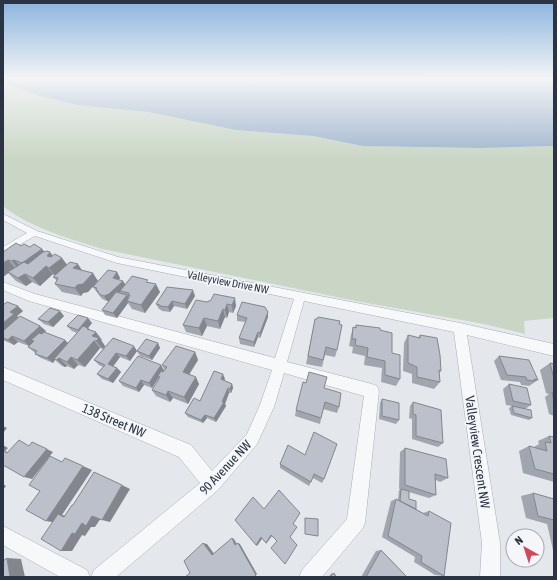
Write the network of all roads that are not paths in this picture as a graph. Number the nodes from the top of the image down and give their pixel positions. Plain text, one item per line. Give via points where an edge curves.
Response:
1 (3, 216) edge
2 (34, 233) junction
3 (3, 251) edge
4 (3, 286) edge
5 (300, 297) junction
6 (460, 328) junction
7 (554, 350) edge
8 (280, 365) junction
9 (3, 373) edge
10 (212, 484) junction
11 (3, 535) edge
12 (80, 577) edge
13 (101, 577) edge
14 (309, 577) edge
15 (490, 577) edge

1 - 2 street, Valleyview Drive NW
2 - 3 street
2 - 5 street, Valleyview Drive NW via 117,260
4 - 8 street via 33,298
5 - 6 street, Valleyview Drive NW
5 - 8 street, 90 Avenue NW
6 - 7 street, Valleyview Drive NW
6 - 15 street, Valleyview Crescent NW via 492,543
8 - 10 street, 90 Avenue NW via 267,407 252,439
8 - 14 street via 372,391 356,523
9 - 10 street, 138 Street NW via 186,451
10 - 13 street, 90 Avenue NW
11 - 12 street

